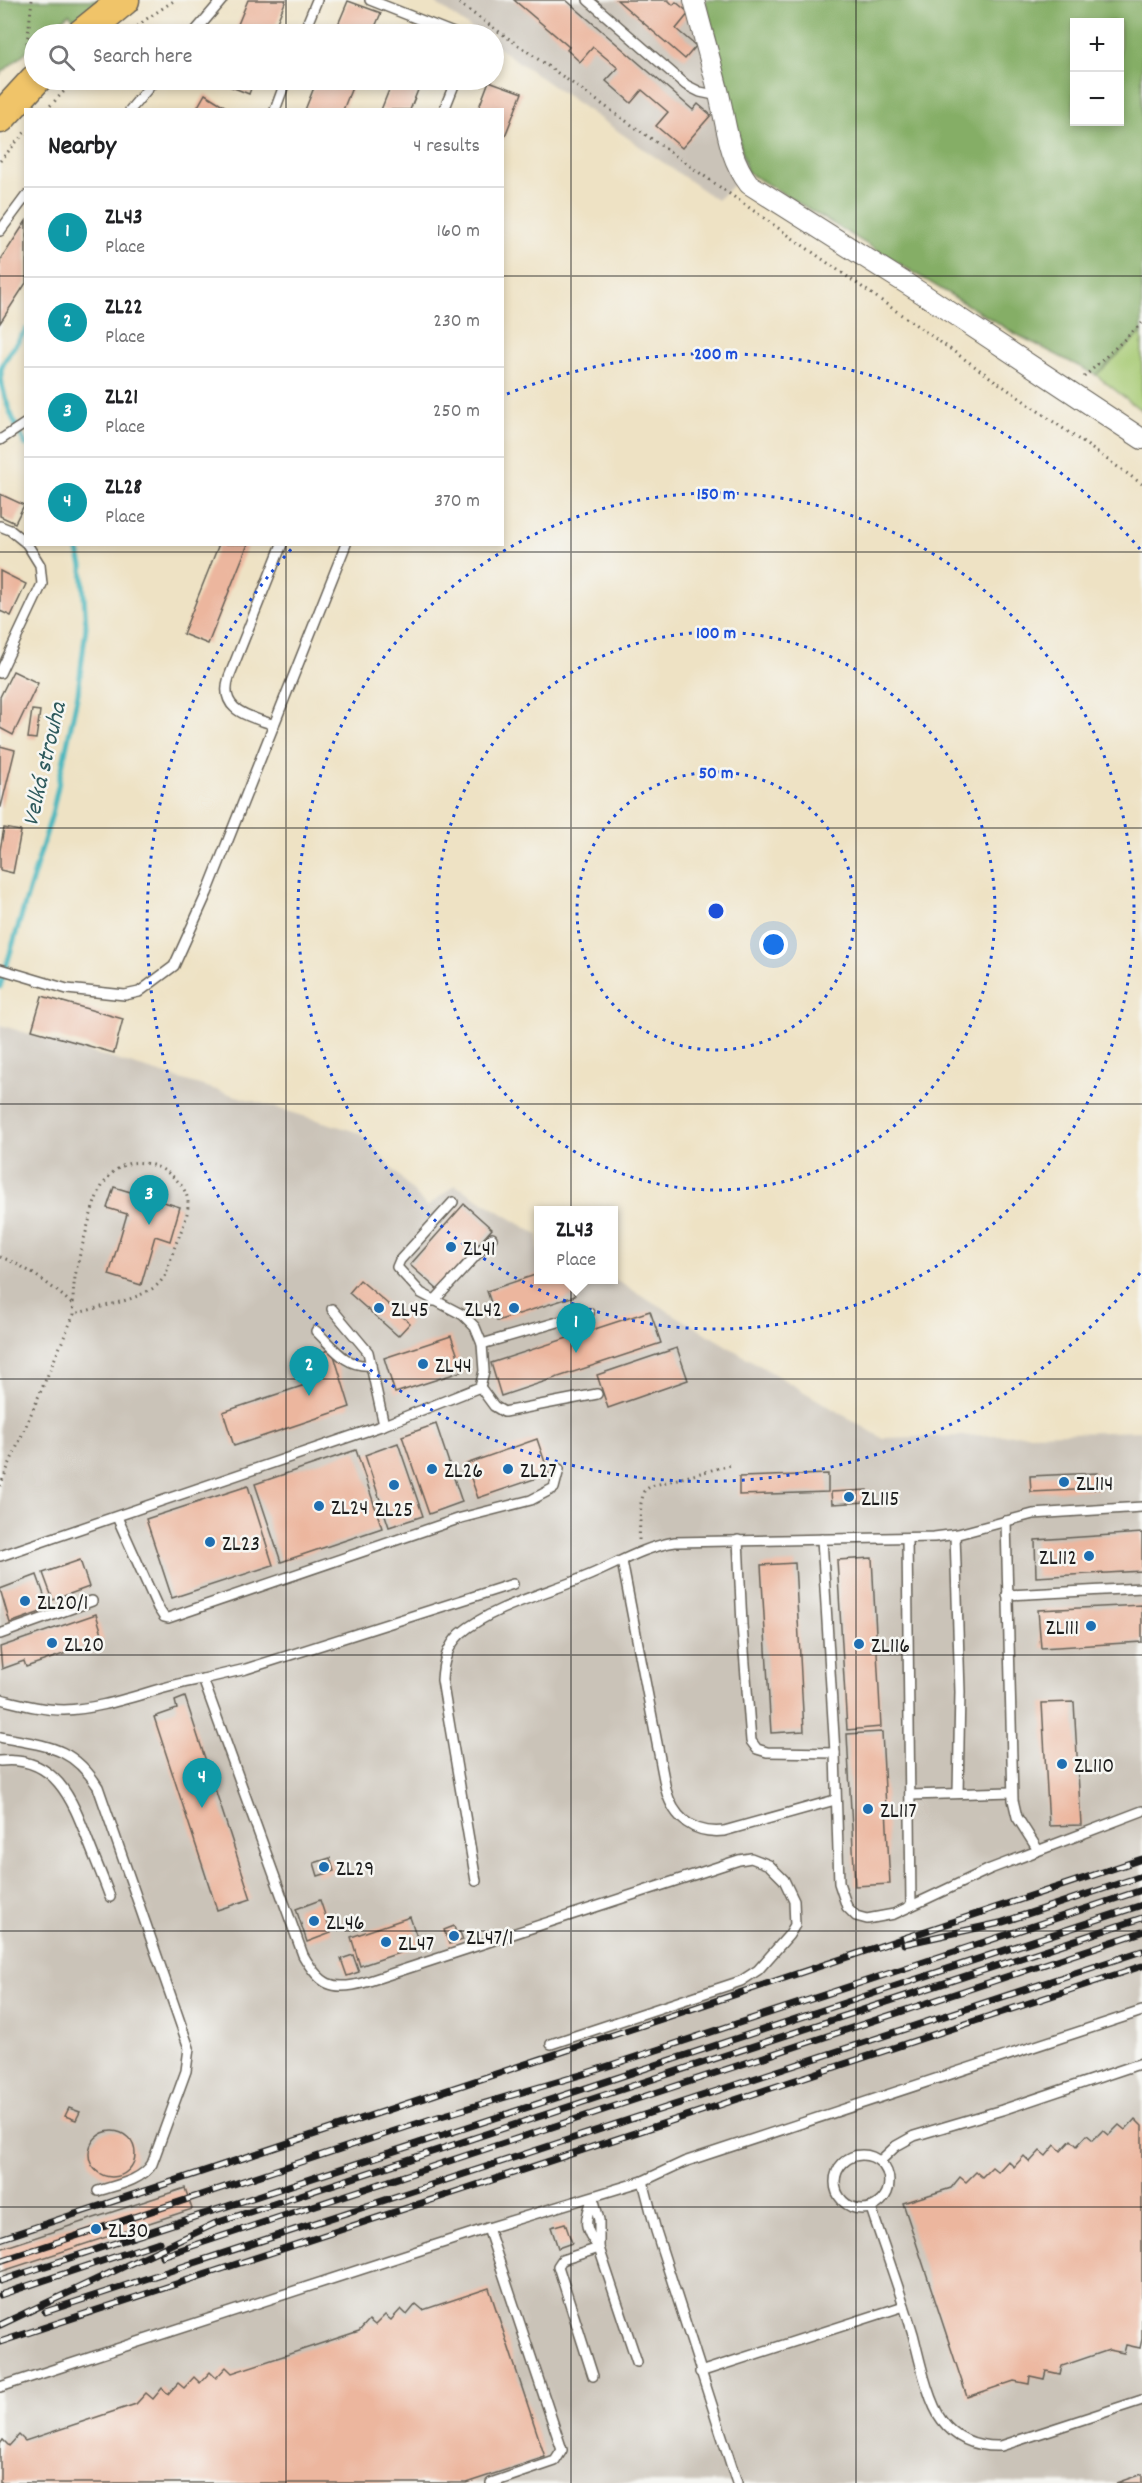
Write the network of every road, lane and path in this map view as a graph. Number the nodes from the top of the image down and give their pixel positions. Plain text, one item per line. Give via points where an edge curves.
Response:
1 (32, 0) edge
2 (124, 0) edge
3 (175, 0) edge
4 (222, 0) edge
5 (317, 0) edge
6 (370, 0) edge
7 (454, 0) edge
8 (588, 0) edge
9 (694, 0) edge
10 (29, 24) edge
11 (94, 24) edge
12 (140, 24) edge
13 (202, 24) edge
14 (307, 24) edge
15 (431, 24) edge
16 (488, 24) edge
17 (504, 35) edge
18 (26, 90) edge
19 (64, 90) edge
20 (147, 90) edge
21 (282, 90) edge
22 (452, 90) edge
23 (719, 96) junction
24 (48, 108) edge
25 (132, 108) edge
26 (276, 108) edge
27 (445, 108) edge
28 (0, 118) edge
29 (24, 133) edge
30 (0, 160) edge
31 (24, 199) edge
32 (0, 231) edge
33 (1142, 323) edge
34 (1069, 390) junction
35 (24, 424) edge
36 (2, 438) edge
37 (1142, 439) edge
38 (1142, 484) edge
39 (0, 526) edge
40 (24, 542) edge
41 (27, 546) edge
42 (281, 546) edge
43 (345, 546) edge
44 (0, 673) edge
45 (274, 725) junction
46 (0, 969) edge
47 (453, 1202) dead end
48 (492, 1238) dead end
49 (0, 1257) edge
50 (434, 1301) junction
51 (73, 1306) junction
52 (332, 1309) dead end
53 (589, 1313) dead end
54 (74, 1314) junction
55 (316, 1331) dead end
56 (482, 1344) junction
57 (371, 1365) junction
58 (480, 1387) junction
59 (597, 1394) dead end
60 (384, 1425) junction
61 (731, 1465) dead end
62 (559, 1469) dead end
63 (0, 1486) edge
64 (1142, 1507) edge
65 (117, 1517) junction
66 (1006, 1521) junction
67 (954, 1535) junction
68 (907, 1538) junction
69 (738, 1539) junction
70 (822, 1539) junction
71 (638, 1554) junction
72 (0, 1556) edge
73 (622, 1561) junction
74 (513, 1584) dead end
75 (1142, 1588) edge
76 (1007, 1595) junction
77 (92, 1601) dead end
78 (0, 1634) edge
79 (203, 1680) junction
80 (0, 1699) edge
81 (0, 1737) edge
82 (835, 1753) junction
83 (0, 1761) edge
84 (1012, 1792) junction
85 (958, 1793) junction
86 (910, 1795) junction
87 (835, 1800) junction
88 (1142, 1811) edge
89 (1038, 1850) junction
90 (476, 1881) dead end
91 (110, 1897) dead end
92 (911, 1906) junction
93 (1142, 2011) edge
94 (551, 2044) dead end
95 (1142, 2063) edge
96 (880, 2162) junction
97 (643, 2181) junction
98 (98, 2191) dead end
99 (593, 2197) junction
100 (871, 2208) junction
101 (488, 2228) junction
102 (599, 2248) junction
103 (904, 2306) junction
104 (637, 2362) dead end
105 (700, 2372) junction
106 (593, 2376) dead end
107 (0, 2387) edge
108 (1142, 2400) edge
109 (491, 2483) edge
110 (737, 2483) edge

1 - 10 path
2 - 11 main road
3 - 12 path
4 - 13 lane
5 - 14 lane
6 - 15 lane
7 - 16 path
8 - 23 lane via 686,85
9 - 23 street
17 - 38 path
18 - 28 main road
19 - 24 path
20 - 25 lane
21 - 26 lane
22 - 27 lane
23 - 34 street via 733,157 740,173 758,192
29 - 30 path
31 - 32 lane
33 - 34 path
34 - 37 street
35 - 36 lane
39 - 40 lane
41 - 44 lane via 40,565 42,584
42 - 45 lane via 227,683 227,697 233,707
43 - 45 lane
45 - 46 lane via 174,966 142,990 130,994 86,992
47 - 50 lane via 398,1264 401,1274
48 - 50 lane
49 - 51 path via 59,1292
50 - 56 lane via 469,1320
51 - 54 path
51 - 54 path via 80,1252 101,1188 117,1170 132,1163 169,1174 183,1188 188,1204 161,1281 143,1294
52 - 57 lane via 364,1345
53 - 56 lane
54 - 63 path
55 - 57 lane via 351,1364
56 - 58 lane via 484,1377
57 - 60 lane
58 - 59 lane via 494,1406 504,1412
58 - 60 lane
60 - 65 lane
61 - 71 path via 644,1491
62 - 65 lane via 554,1488 541,1496 461,1518 168,1618 158,1608
64 - 66 lane via 1033,1514
65 - 72 lane
66 - 67 lane
66 - 76 lane
67 - 68 lane
67 - 85 lane via 960,1692
68 - 70 lane
68 - 86 lane
69 - 70 lane
69 - 71 lane via 675,1542
69 - 82 lane via 751,1741 757,1749 767,1752
70 - 82 lane
71 - 73 lane
73 - 87 lane via 666,1790 678,1815 710,1833
73 - 90 lane via 486,1616 459,1636 446,1655 443,1693
74 - 79 lane via 246,1670
75 - 76 lane
76 - 84 lane
77 - 78 lane
79 - 80 lane via 168,1685 83,1708 43,1708
79 - 94 lane via 297,1941 316,1978 325,1983 344,1986 366,1982 739,1860 761,1861 784,1880 794,1901 795,1925 750,1976
81 - 98 lane via 64,1752 92,1776 188,2040 189,2063 152,2164 137,2177
82 - 87 lane
83 - 91 lane via 33,1765 64,1787
84 - 85 lane
84 - 89 lane via 1017,1817
85 - 86 lane
86 - 92 lane
87 - 92 lane via 839,1883 846,1907 867,1919 882,1918
88 - 89 lane
89 - 92 lane
93 - 97 lane via 684,2162
95 - 96 lane via 914,2136
96 - 100 lane via 888,2175 888,2190
96 - 100 lane via 870,2156 852,2157 838,2168 835,2180 843,2201 858,2209
97 - 99 lane
97 - 105 lane
99 - 101 lane
99 - 102 lane via 599,2220
100 - 103 lane
101 - 107 lane
101 - 109 lane via 562,2450 555,2461
102 - 104 lane
102 - 106 lane via 562,2260 558,2266
103 - 105 lane
103 - 108 lane via 933,2403 940,2418 966,2441 984,2447 1001,2446
105 - 110 lane

